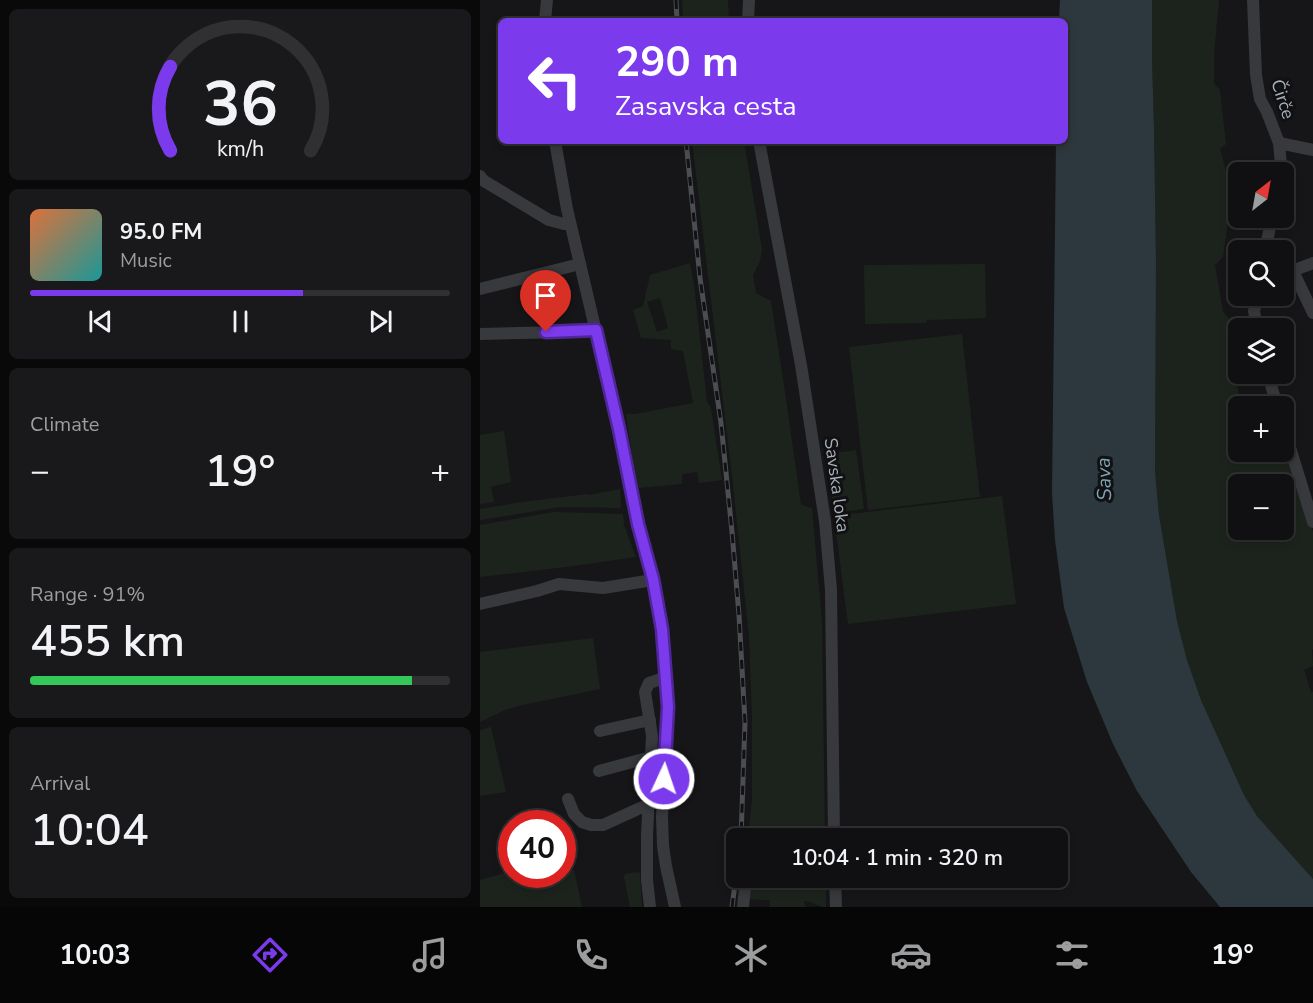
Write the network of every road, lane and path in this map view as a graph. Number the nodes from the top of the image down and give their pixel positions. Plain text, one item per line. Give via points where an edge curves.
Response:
1 (547, 0) edge
2 (748, 0) edge
3 (1253, 0) edge
4 (545, 18) edge
5 (748, 18) edge
6 (1279, 143) junction
7 (556, 144) edge
8 (760, 144) edge
9 (1313, 150) edge
10 (1281, 162) edge
11 (481, 180) edge
12 (570, 223) junction
13 (1313, 263) edge
14 (580, 264) junction
15 (1294, 271) edge
16 (1294, 281) edge
17 (480, 289) edge
18 (1313, 313) edge
19 (596, 330) junction
20 (480, 334) edge
21 (1294, 461) edge
22 (1313, 522) edge
23 (653, 579) junction
24 (480, 604) edge
25 (666, 677) junction
26 (650, 720) junction
27 (600, 731) dead end
28 (651, 757) junction
29 (599, 771) dead end
30 (568, 799) dead end
31 (649, 804) junction
32 (834, 828) edge
33 (745, 888) edge
34 (835, 888) edge
35 (650, 907) edge
36 (675, 907) edge
37 (743, 907) edge
38 (836, 907) edge

1 - 4 street
2 - 5 street
3 - 6 street, Čirče via 1260,99
6 - 9 street
6 - 10 street, Čirče
7 - 12 street
8 - 32 street, Savska loka via 801,365 825,521 831,590
11 - 12 street via 549,220
12 - 14 street
13 - 15 street
14 - 17 street
14 - 19 street
16 - 18 street
19 - 20 street
19 - 23 street
21 - 22 street
23 - 24 street via 603,588 560,584
23 - 25 street
25 - 26 street via 649,683 645,693
25 - 36 street via 662,817 666,866
26 - 27 street
26 - 28 street
28 - 29 street
28 - 31 street
30 - 31 street via 574,814 591,825 603,825
31 - 35 street
33 - 37 street
34 - 38 street

